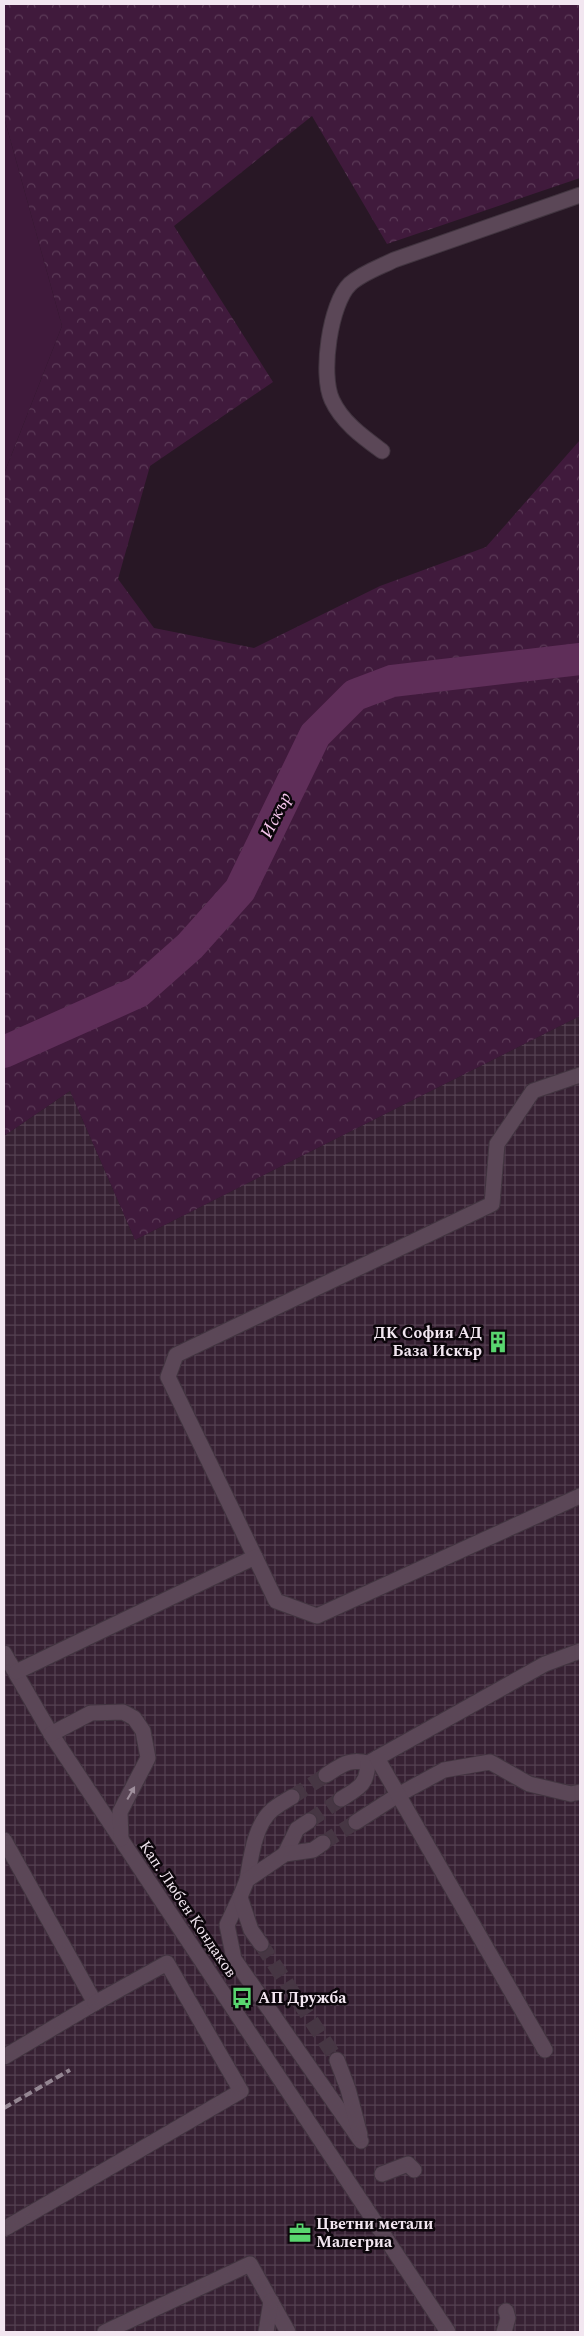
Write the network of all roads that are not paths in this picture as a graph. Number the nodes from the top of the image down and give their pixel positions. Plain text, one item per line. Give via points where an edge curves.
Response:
1 (580, 195) edge
2 (382, 451) dead end
3 (580, 1075) edge
4 (580, 1496) edge
5 (255, 1558) junction
6 (580, 1650) edge
7 (4, 1652) edge
8 (16, 1672) junction
9 (51, 1734) junction
10 (372, 1761) junction
11 (326, 1775) tunnel mouth
12 (580, 1792) edge
13 (398, 1795) junction
14 (292, 1797) tunnel mouth
15 (341, 1799) tunnel mouth
16 (309, 1821) tunnel mouth
17 (356, 1822) tunnel mouth
18 (120, 1838) junction
19 (4, 1840) edge
20 (323, 1843) tunnel mouth
21 (285, 1854) junction
22 (247, 1880) junction
23 (240, 1897) junction
24 (260, 1944) tunnel mouth
25 (95, 2003) junction
26 (545, 2050) dead end
27 (4, 2058) edge
28 (336, 2060) tunnel mouth
29 (414, 2170) dead end
30 (382, 2174) dead end
31 (4, 2229) edge
32 (271, 2301) junction
33 (506, 2311) dead end
34 (105, 2332) edge
35 (266, 2332) edge
36 (288, 2332) edge
37 (448, 2332) edge
38 (504, 2332) edge

1 - 2 street via 394,260 350,284 339,298 326,380 331,400 357,432
3 - 5 street via 533,1091 512,1121 497,1144 492,1204 176,1355 168,1377
4 - 5 street via 317,1616 276,1601
5 - 8 street
6 - 10 street via 546,1664
7 - 8 street, Кап. Любен Кондаков
8 - 9 street, Кап. Любен Кондаков
9 - 18 street, Кап. Любен Кондаков
18 -> 9 street via 120,1812 148,1758 144,1731 134,1718 123,1712 91,1713
10 - 11 street via 344,1763
10 - 13 street
10 - 15 street via 367,1778
12 - 13 street via 571,1794 529,1784 490,1762 444,1770
13 - 17 street
13 - 26 street
14 - 22 street via 271,1811 263,1821
16 - 21 street via 297,1828
18 - 37 street, Кап. Любен Кондаков
19 - 25 street
20 - 21 street via 314,1850
21 - 22 street
22 - 23 street
23 - 24 street via 251,1930
23 - 28 street via 227,1925 234,1959 361,2141 348,2089
25 - 27 street
25 - 31 street via 167,1962 241,2092
29 - 30 street via 408,2164
32 - 34 street via 250,2264
32 - 35 street
32 - 36 street
33 - 38 street via 508,2318

